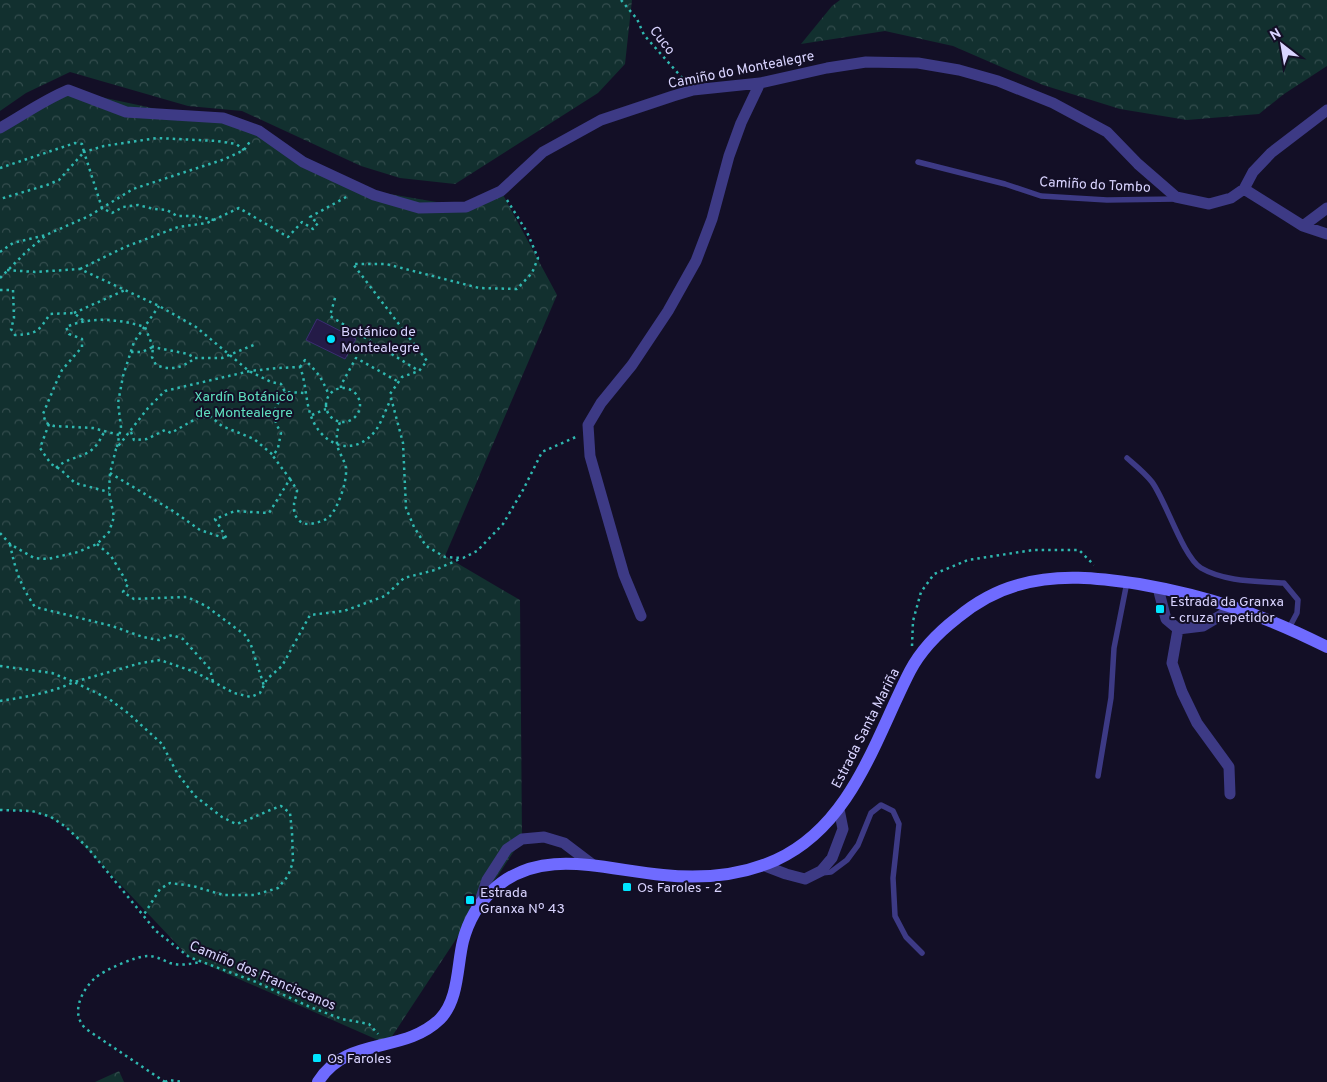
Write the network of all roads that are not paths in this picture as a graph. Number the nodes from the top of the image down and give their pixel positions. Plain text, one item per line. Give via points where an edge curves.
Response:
1 (760, 83) junction
2 (1327, 110) edge
3 (0, 128) edge
4 (918, 162) dead end
5 (1244, 189) junction
6 (1186, 199) junction
7 (1327, 208) edge
8 (1303, 226) junction
9 (1327, 234) edge
10 (1127, 458) dead end
11 (1126, 582) junction
12 (1158, 588) junction
13 (1235, 607) junction
14 (641, 616) dead end
15 (1290, 628) junction
16 (1178, 629) junction
17 (1327, 647) edge
18 (1098, 776) dead end
19 (1230, 794) dead end
20 (839, 809) junction
21 (593, 865) junction
22 (762, 865) junction
23 (816, 873) junction
24 (478, 908) junction
25 (922, 953) dead end
26 (318, 1082) edge

1 - 3 street, Camiño do Montealegre via 693,90 601,120 542,152 501,190 466,207 419,208 374,195 303,162 259,131 223,118 126,112 68,90 48,98
1 - 6 street, Camiño do Montealegre via 866,62 918,63 959,70 998,81 1053,103 1107,132 1176,197
1 - 14 street via 729,156 696,261 663,318 588,425 590,456 624,575
2 - 5 street via 1271,153 1253,172
4 - 6 lane, Camiño do Tombo via 1042,196 1107,200
5 - 6 street, Camiño do Montealegre via 1231,198 1209,204
5 - 8 street
7 - 8 street
8 - 9 street
10 - 15 lane via 1152,482 1186,549 1200,567 1226,577 1284,583 1298,600 1297,613
11 - 12 main road, Estrada Santa Mariña
11 - 18 lane
11 - 20 main road, Estrada Santa Mariña via 1070,578 1017,585 981,601 953,620 912,667 857,781
12 - 13 main road, Estrada Santa Mariña
12 - 16 street via 1166,619
13 - 15 main road, Estrada Santa Mariña
13 - 16 street via 1203,626
15 - 17 main road, Estrada Santa Mariña
16 - 19 street via 1172,663 1197,723 1229,768
20 - 22 main road, Estrada Santa Mariña via 800,846
20 - 23 street via 843,829 832,858
21 - 22 main road, Estrada Santa Mariña via 693,877 721,876
21 - 24 main road, Estrada Santa Mariña via 552,863 524,870 498,885
21 - 24 street via 564,844 544,837 522,839 507,849 487,880
22 - 23 street via 805,879
23 - 25 lane via 831,872 847,860 858,845 871,813 881,805 893,811 899,824 893,878 895,916 906,937
24 - 26 main road, Estrada Santa Mariña via 464,938 453,996 442,1017 419,1034 340,1058

